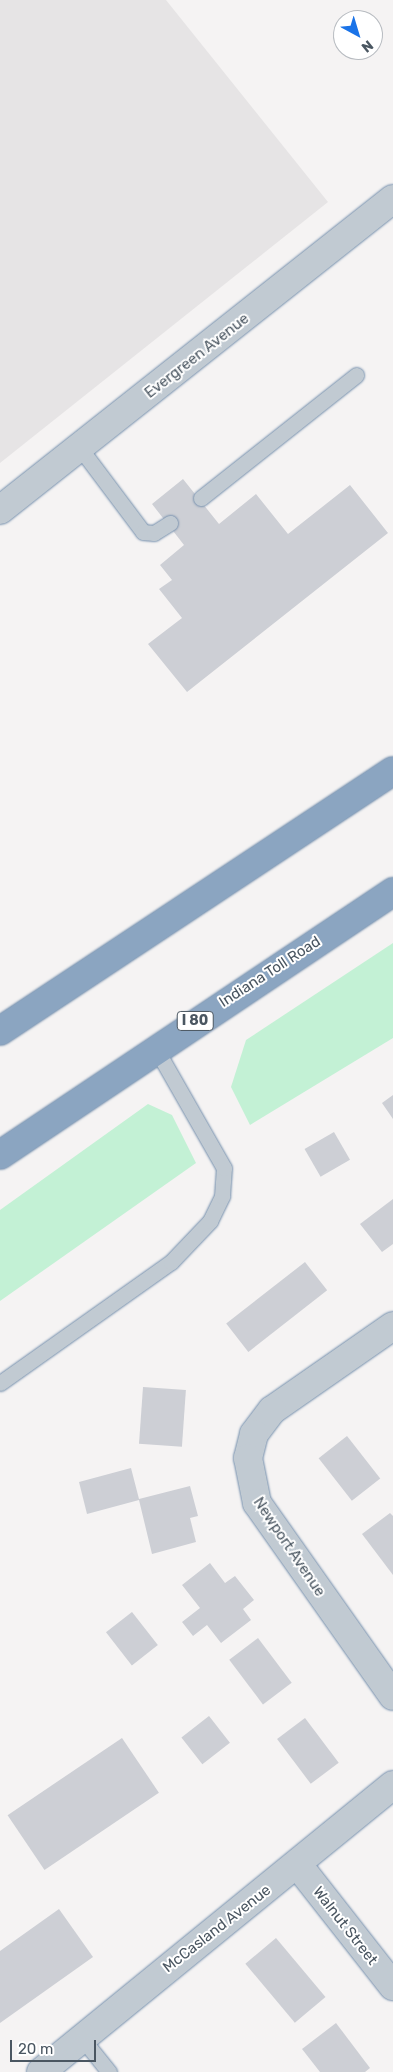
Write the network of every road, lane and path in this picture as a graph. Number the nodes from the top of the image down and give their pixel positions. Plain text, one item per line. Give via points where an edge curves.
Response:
1 (393, 199) edge
2 (356, 376) dead end
3 (80, 448) junction
4 (201, 498) dead end
5 (0, 510) edge
6 (170, 523) dead end
7 (393, 771) edge
8 (393, 892) edge
9 (0, 1031) edge
10 (155, 1047) junction
11 (0, 1155) edge
12 (393, 1326) edge
13 (0, 1383) edge
14 (393, 1696) edge
15 (393, 1785) edge
16 (298, 1865) junction
17 (393, 1986) edge
18 (81, 2037) junction
19 (41, 2072) edge
20 (109, 2072) edge

1 - 3 street, Evergreen Avenue
2 - 4 lane
3 - 5 street, Evergreen Avenue
3 - 6 lane via 143,532 154,533
7 - 9 highway
8 - 10 highway, Indiana Toll Road / I 80
10 - 11 highway, Indiana Toll Road / I 80
10 - 13 lane via 224,1168 222,1196 210,1221 171,1262
12 - 14 street, Newport Avenue via 272,1410 254,1434 248,1458 257,1503
15 - 16 street, McCasland Avenue
16 - 17 street, Walnut Street
16 - 18 street, McCasland Avenue
18 - 19 street, McCasland Avenue
18 - 20 lane

